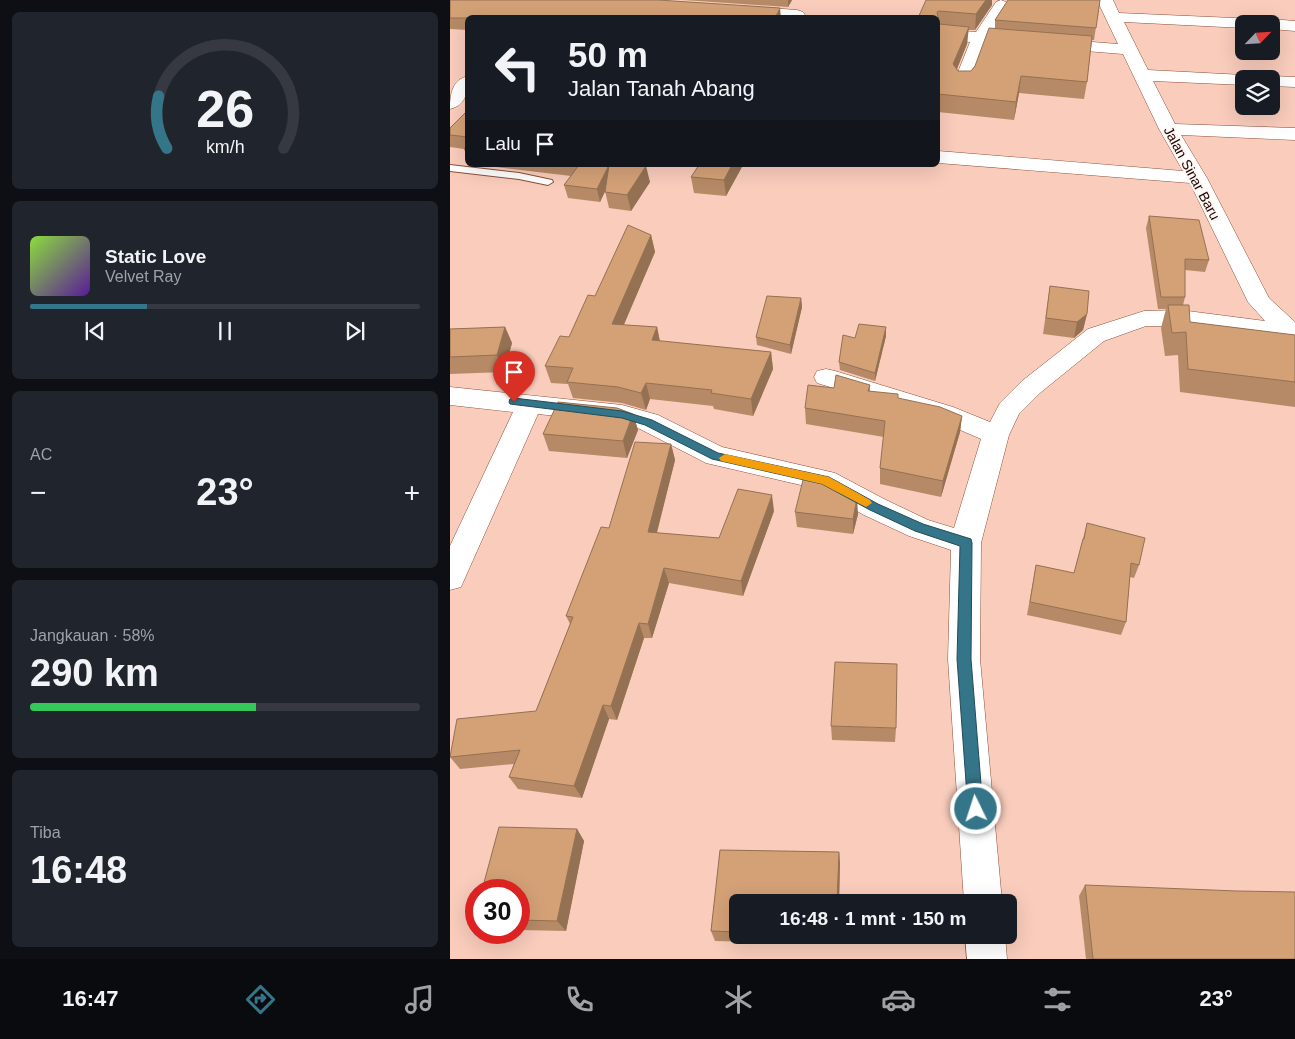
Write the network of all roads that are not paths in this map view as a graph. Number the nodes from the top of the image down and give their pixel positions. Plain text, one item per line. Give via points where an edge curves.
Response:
1 (1001, 5) dead end
2 (1109, 8) edge
3 (730, 10) edge
4 (797, 15) edge
5 (1235, 22) edge
6 (1280, 25) edge
7 (1295, 26) edge
8 (940, 34) edge
9 (980, 38) junction
10 (1130, 50) junction
11 (1142, 75) junction
12 (1235, 80) edge
13 (1280, 81) edge
14 (962, 82) edge
15 (1295, 82) edge
16 (465, 85) edge
17 (450, 104) edge
18 (465, 106) edge
19 (1168, 130) junction
20 (1295, 134) edge
21 (940, 157) edge
22 (450, 168) edge
23 (1197, 178) junction
24 (548, 182) dead end
25 (1293, 333) edge
26 (826, 377) dead end
27 (450, 396) edge
28 (530, 403) junction
29 (996, 435) junction
30 (966, 543) junction
31 (450, 578) edge
32 (982, 894) edge
33 (986, 944) edge
34 (987, 959) edge

1 - 9 street
2 - 5 street
2 - 10 street, Jalan Sinar Baru
3 - 4 street
6 - 7 street
8 - 9 street
9 - 10 street
9 - 14 street
10 - 11 street, Jalan Sinar Baru
11 - 12 street
11 - 19 street, Jalan Sinar Baru
13 - 15 street
16 - 17 street
17 - 18 street
19 - 20 street
19 - 23 street, Jalan Sinar Baru
21 - 23 street
22 - 24 lane
23 - 25 street, Jalan Sinar Baru via 1258,302
25 - 29 street via 1180,318 1144,319 1096,335 1031,387 1009,409
26 - 29 street via 944,413
27 - 28 street
28 - 30 street via 622,414 649,422 716,456 825,480 919,528
28 - 31 street
29 - 30 street
30 - 32 street via 964,659
33 - 34 street

